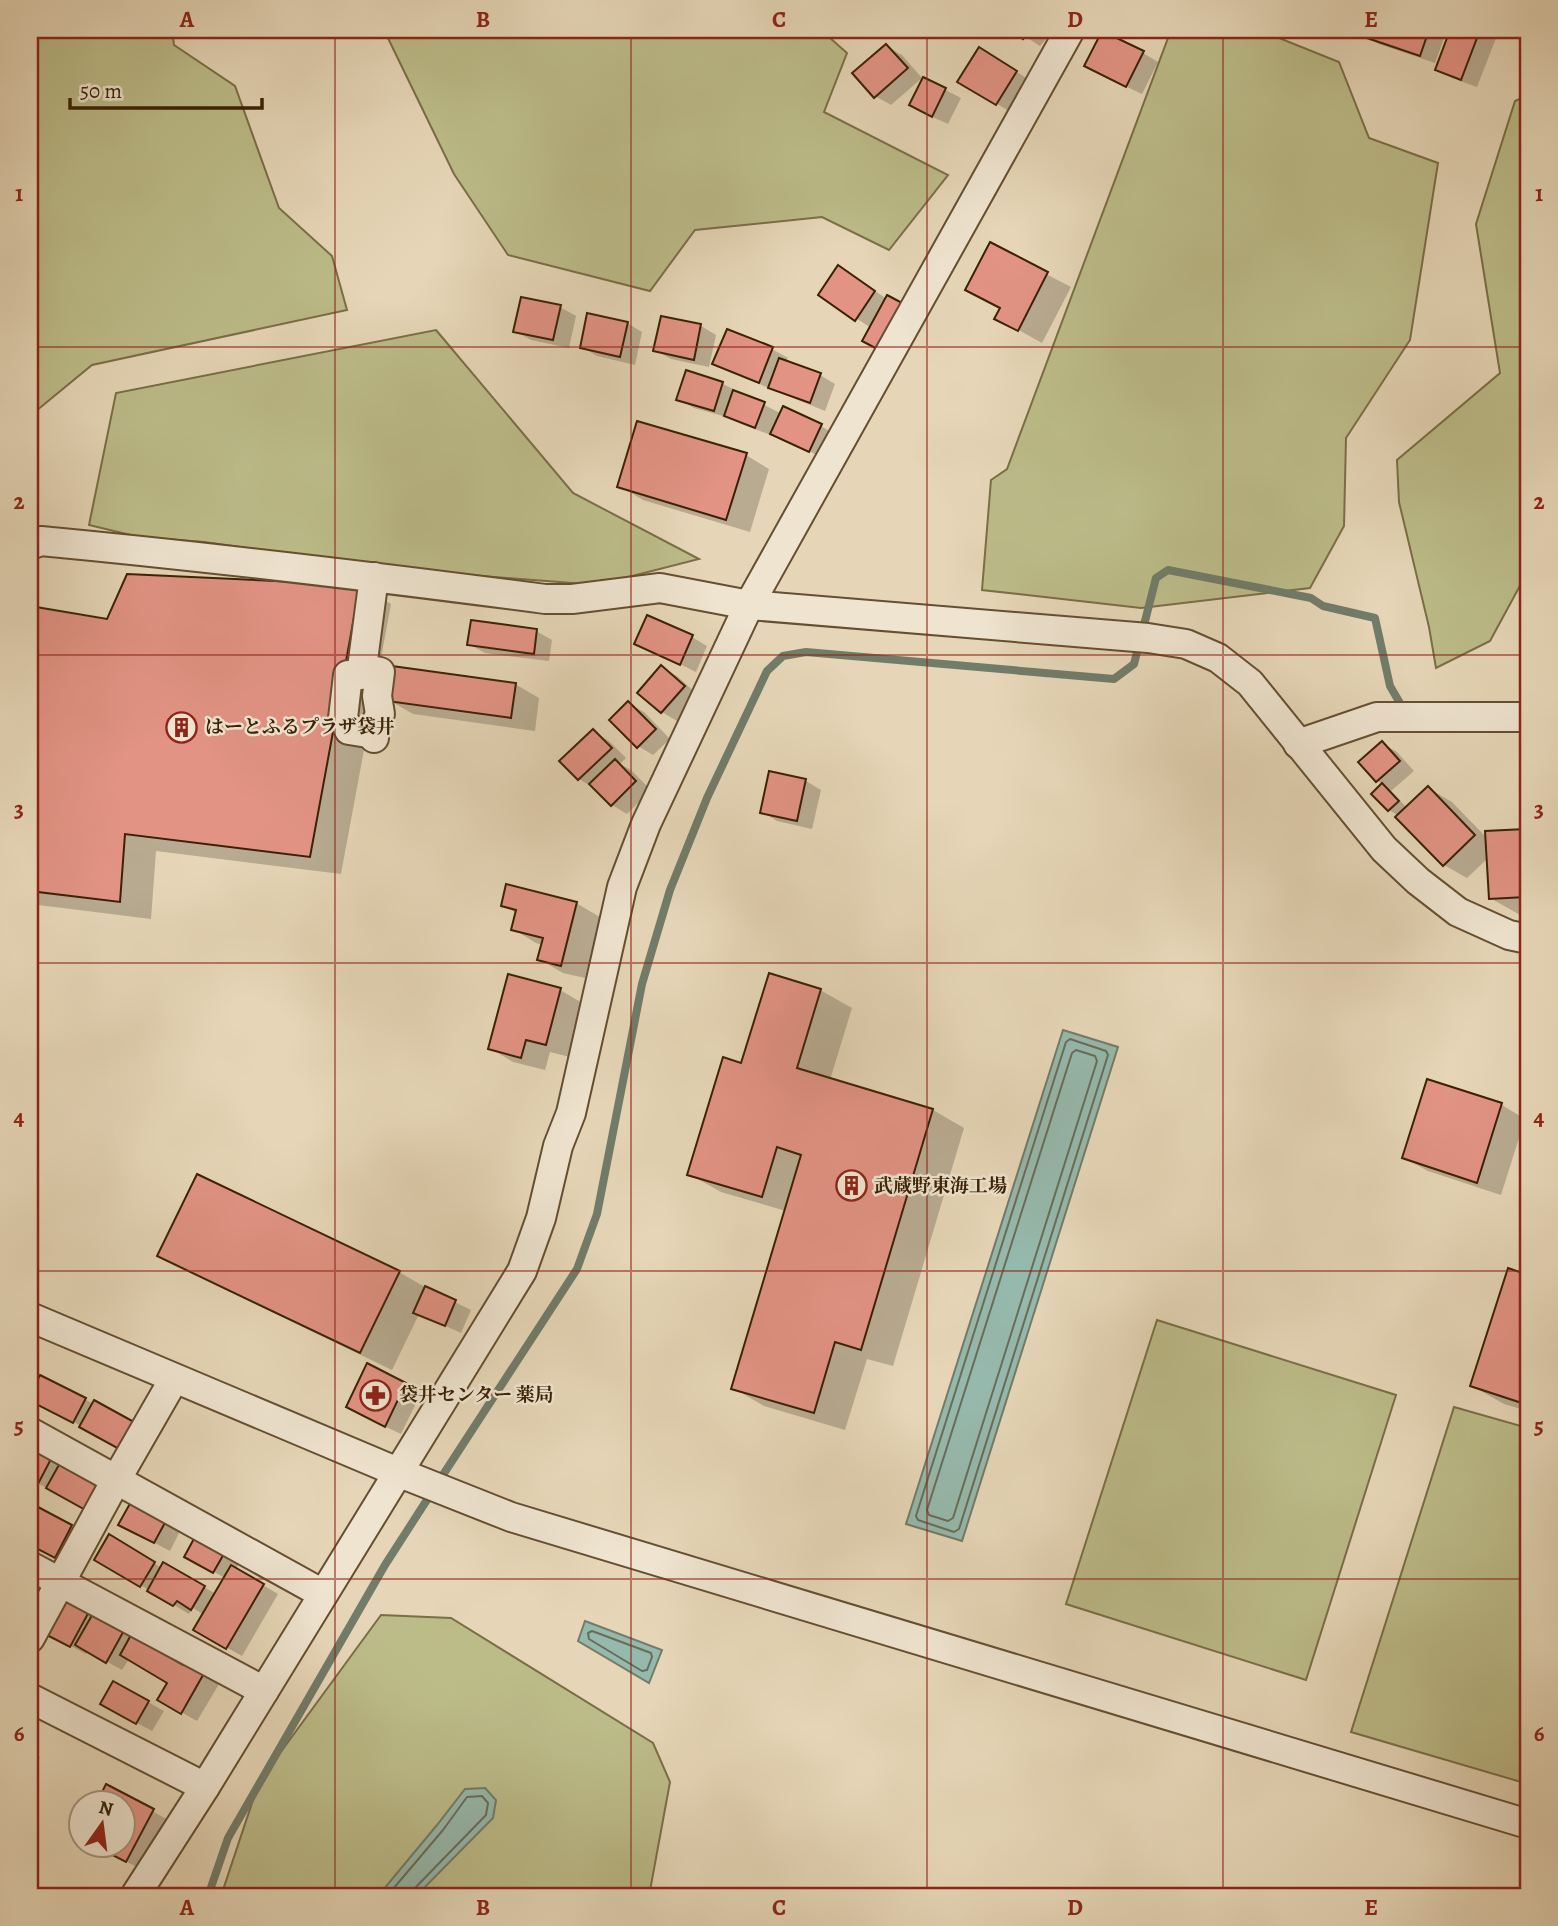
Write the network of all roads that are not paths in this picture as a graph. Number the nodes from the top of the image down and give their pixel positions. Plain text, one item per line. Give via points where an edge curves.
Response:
1 (1070, 30) edge
2 (30, 545) edge
3 (374, 576) junction
4 (749, 605) junction
5 (1528, 716) edge
6 (374, 736) dead end
7 (1298, 744) junction
8 (1528, 939) edge
9 (30, 1317) edge
10 (174, 1379) junction
11 (30, 1432) edge
12 (400, 1473) junction
13 (116, 1480) junction
14 (30, 1566) edge
15 (60, 1582) junction
16 (323, 1594) junction
17 (30, 1638) edge
18 (264, 1691) junction
19 (30, 1698) edge
20 (205, 1787) junction
21 (1528, 1824) edge
22 (135, 1896) edge

1 - 4 street
2 - 3 street via 68,543
3 - 4 street via 545,599 660,588
3 - 6 street via 361,675 348,675 343,718 349,730
4 - 7 street via 1186,644 1218,658 1250,683
4 - 12 street via 646,824 622,887 571,1112 522,1271
5 - 7 street via 1377,717
7 - 8 street via 1384,849 1418,881 1458,912
9 - 10 street
10 - 12 street
10 - 13 street
11 - 13 street
12 - 16 street
12 - 21 street via 511,1517
13 - 15 street
13 - 16 street
14 - 15 street
15 - 17 street
15 - 18 street
16 - 18 street
18 - 20 street
19 - 20 street
20 - 22 street

